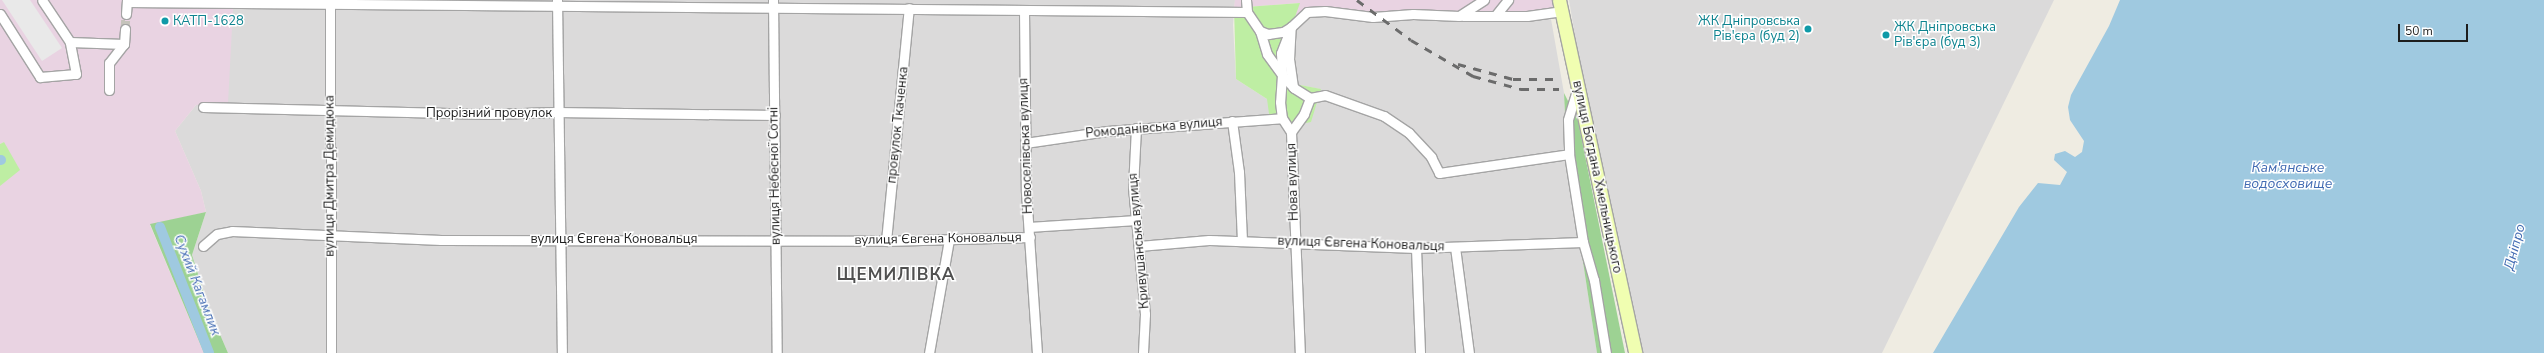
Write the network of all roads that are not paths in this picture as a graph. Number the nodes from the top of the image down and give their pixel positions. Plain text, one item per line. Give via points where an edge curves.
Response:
1 (42, 0) edge
2 (1246, 0) edge
3 (1484, 0) edge
4 (1508, 0) edge
5 (127, 1) edge
6 (330, 2) edge
7 (418, 2) edge
8 (557, 3) edge
9 (773, 4) edge
10 (1560, 6) edge
11 (910, 8) junction
12 (1024, 10) junction
13 (1247, 12) junction
14 (0, 14) edge
15 (126, 14) tunnel mouth
16 (1459, 16) junction
17 (1495, 16) junction
18 (1291, 27) junction
19 (125, 29) tunnel mouth
20 (1260, 31) junction
21 (70, 42) junction
22 (124, 44) junction
23 (1282, 75) junction
24 (1294, 88) junction
25 (1578, 88) junction
26 (109, 90) dead end
27 (1310, 98) junction
28 (203, 107) dead end
29 (330, 111) junction
30 (557, 112) junction
31 (774, 115) junction
32 (1282, 118) junction
33 (1232, 121) junction
34 (1136, 128) junction
35 (1291, 132) junction
36 (1025, 143) junction
37 (1569, 154) junction
38 (1136, 220) junction
39 (1029, 227) junction
40 (330, 236) junction
41 (1030, 237) junction
42 (558, 238) junction
43 (776, 240) junction
44 (949, 240) junction
45 (886, 241) junction
46 (1242, 241) junction
47 (1295, 242) junction
48 (1583, 242) junction
49 (203, 246) dead end
50 (1139, 246) junction
51 (1455, 247) junction
52 (1416, 248) junction
53 (330, 353) edge
54 (562, 353) edge
55 (777, 353) edge
56 (929, 353) edge
57 (1037, 353) edge
58 (1144, 353) edge
59 (1300, 353) edge
60 (1420, 353) edge
61 (1469, 353) edge
62 (1606, 353) edge
63 (1635, 353) edge

1 - 21 street
2 - 13 street
3 - 16 street
4 - 17 street
5 - 6 street
5 - 15 street
6 - 7 street
6 - 29 street, вулиця Дмитра Демидюка
7 - 8 street
8 - 9 street
8 - 30 street
9 - 11 street
9 - 31 street, вулиця Небесної Сотні
10 - 17 street via 1533,16
10 - 25 main road, вулиця Богдана Хмельницького
11 - 12 street
11 - 45 street, провулок Ткаченка
12 - 13 street
12 - 36 street, Новоселівська вулиця
13 - 20 street
14 - 21 street via 40,77 76,74
16 - 17 street
16 - 18 street via 1413,14 1373,17 1325,11 1307,12
18 - 20 street via 1275,34
18 - 23 street, Нова вулиця via 1282,54
18 - 24 street via 1289,60
19 - 22 street
20 - 23 street via 1267,54
21 - 22 street
22 - 26 street via 109,63
23 - 24 street
23 - 32 street, Нова вулиця
24 - 27 street
25 - 37 street via 1568,120
25 - 63 main road, вулиця Богдана Хмельницького
27 - 35 street, Нова вулиця via 1304,114
27 - 37 street via 1325,96 1384,116 1408,133 1431,157 1440,173
28 - 29 street, Прорізний провулок
29 - 30 street, Прорізний провулок via 490,114
29 - 40 street, вулиця Дмитра Демидюка
30 - 31 street, Прорізний провулок
30 - 42 street
31 - 43 street, вулиця Небесної Сотні
32 - 33 street, Ромоданівська вулиця
32 - 35 street, Нова вулиця
33 - 34 street, Ромоданівська вулиця
33 - 46 street via 1239,172
34 - 36 street, Ромоданівська вулиця
34 - 38 street, Кривушанська вулиця via 1133,157
35 - 47 street, Нова вулиця
36 - 39 street, Новоселівська вулиця
37 - 48 street
38 - 39 street, вулиця Євгена Коновальця
38 - 50 street, Кривушанська вулиця
39 - 41 street, Новоселівська вулиця
40 - 42 street, вулиця Євгена Коновальця via 441,240
40 - 49 street, вулиця Євгена Коновальця via 232,232 217,234
40 - 53 street, вулиця Дмитра Демидюка
41 - 44 street, вулиця Євгена Коновальця
41 - 57 street, Новоселівська вулиця
42 - 43 street, вулиця Євгена Коновальця
42 - 54 street
43 - 45 street, вулиця Євгена Коновальця
43 - 55 street, вулиця Небесної Сотні
44 - 45 street, вулиця Євгена Коновальця
44 - 56 street
46 - 47 street, вулиця Євгена Коновальця
46 - 50 street, вулиця Євгена Коновальця via 1209,240
47 - 52 street, вулиця Євгена Коновальця
47 - 59 street, Нова вулиця
48 - 51 street, вулиця Євгена Коновальця
48 - 62 street via 1594,280
50 - 58 street, Кривушанська вулиця via 1145,314
51 - 52 street, вулиця Євгена Коновальця
51 - 61 street
52 - 60 street

